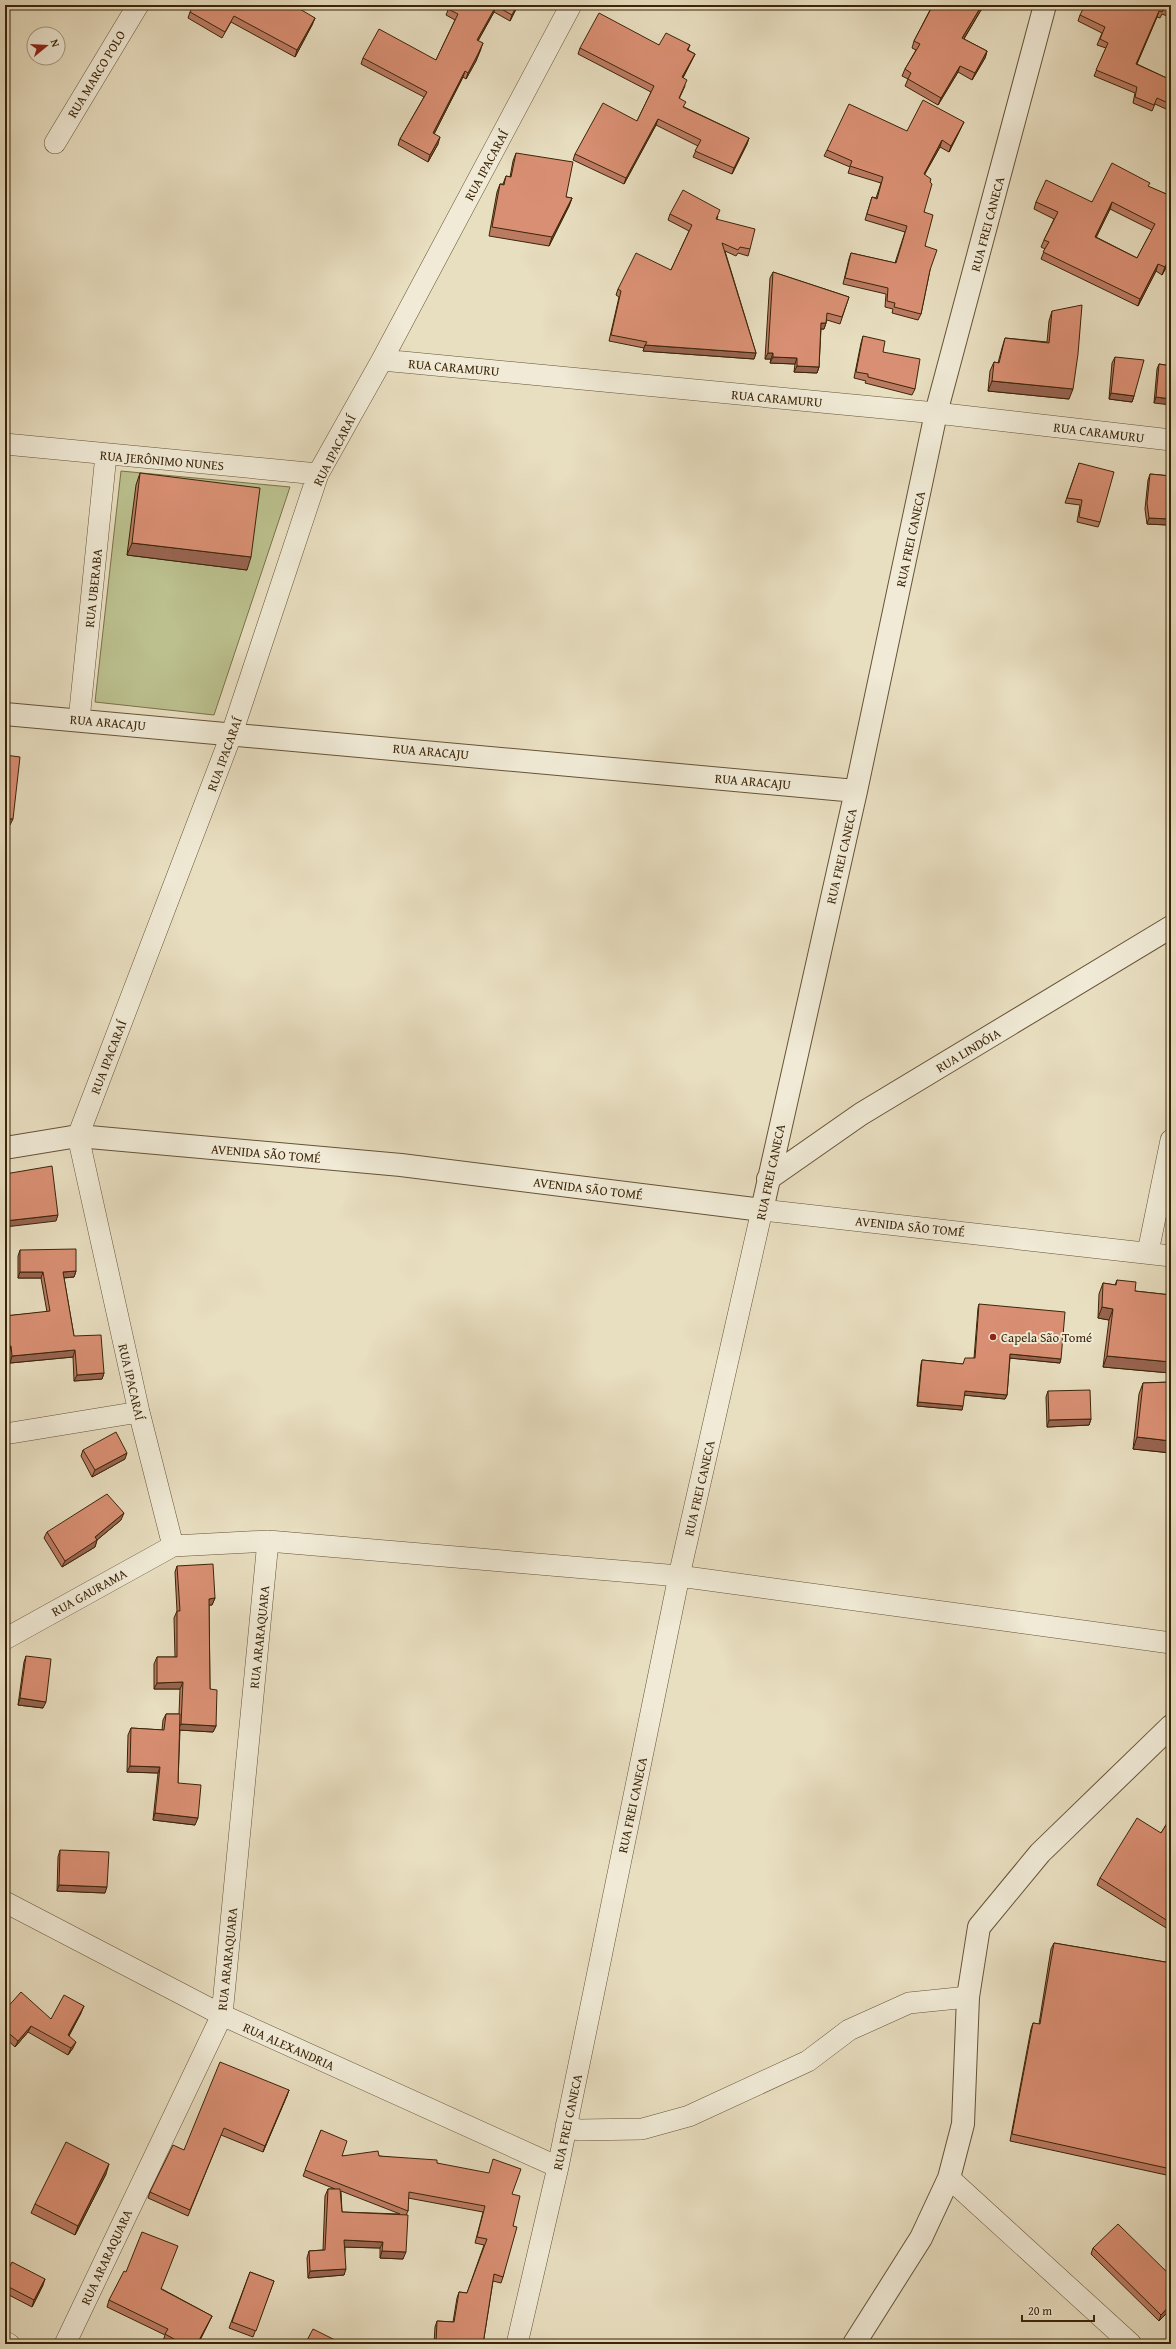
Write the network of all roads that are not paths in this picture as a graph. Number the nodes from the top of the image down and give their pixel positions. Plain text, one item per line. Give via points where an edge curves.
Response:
1 (138, 5) edge
2 (571, 5) edge
3 (1045, 5) edge
4 (54, 143) dead end
5 (382, 360) junction
6 (936, 413) junction
7 (1171, 440) edge
8 (5, 444) edge
9 (106, 455) junction
10 (318, 474) junction
11 (5, 714) edge
12 (79, 720) junction
13 (232, 733) junction
14 (856, 790) junction
15 (1171, 927) edge
16 (78, 1136) junction
17 (1171, 1140) edge
18 (5, 1148) edge
19 (768, 1179) junction
20 (762, 1210) junction
21 (1148, 1252) junction
22 (1171, 1256) edge
23 (139, 1412) junction
24 (5, 1434) edge
25 (268, 1541) junction
26 (173, 1546) junction
27 (679, 1576) junction
28 (5, 1639) edge
29 (1171, 1643) edge
30 (1171, 1726) edge
31 (5, 1902) edge
32 (968, 1997) junction
33 (222, 2015) junction
34 (566, 2126) junction
35 (558, 2168) junction
36 (949, 2178) junction
37 (5, 2342) edge
38 (9, 2344) edge
39 (65, 2344) edge
40 (517, 2344) edge
41 (854, 2344) edge
42 (1131, 2344) edge

1 - 4 street, RUA MARCO POLO
2 - 5 street, RUA IPACARAÍ
3 - 6 street, RUA FREI CANECA
5 - 6 street, RUA CARAMURU
5 - 10 street, RUA IPACARAÍ
6 - 7 street, RUA CARAMURU
6 - 14 street, RUA FREI CANECA
8 - 9 street, RUA JERÔNIMO NUNES
9 - 10 street, RUA JERÔNIMO NUNES
9 - 12 street, RUA UBERABA
10 - 13 street, RUA IPACARAÍ
11 - 12 street, RUA ARACAJU
12 - 13 street, RUA ARACAJU
13 - 14 street, RUA ARACAJU
13 - 16 street, RUA IPACARAÍ
14 - 19 street, RUA FREI CANECA
15 - 19 street, RUA LINDÓIA via 862,1114
16 - 18 street, AVENIDA SÃO TOMÉ
16 - 20 street, AVENIDA SÃO TOMÉ via 401,1165
16 - 23 street, RUA IPACARAÍ
17 - 21 street
19 - 20 street, RUA FREI CANECA
20 - 21 street, AVENIDA SÃO TOMÉ
20 - 27 street, RUA FREI CANECA
21 - 22 street, AVENIDA SÃO TOMÉ
23 - 24 street
23 - 26 street, RUA IPACARAÍ
25 - 26 street
25 - 27 street
25 - 33 street, RUA ARARAQUARA
26 - 28 street, RUA GAURAMA
27 - 29 street
27 - 34 street, RUA FREI CANECA
30 - 32 street via 1040,1853 979,1927
31 - 33 street, RUA ALEXANDRIA
32 - 34 street via 909,2003 849,2030 808,2061 689,2116 642,2129 579,2130
32 - 36 street via 963,2124
33 - 35 street, RUA ALEXANDRIA
33 - 39 street, RUA ARARAQUARA
34 - 35 street, RUA FREI CANECA
35 - 40 street, RUA FREI CANECA
36 - 41 street via 921,2238
36 - 42 street
37 - 38 street

